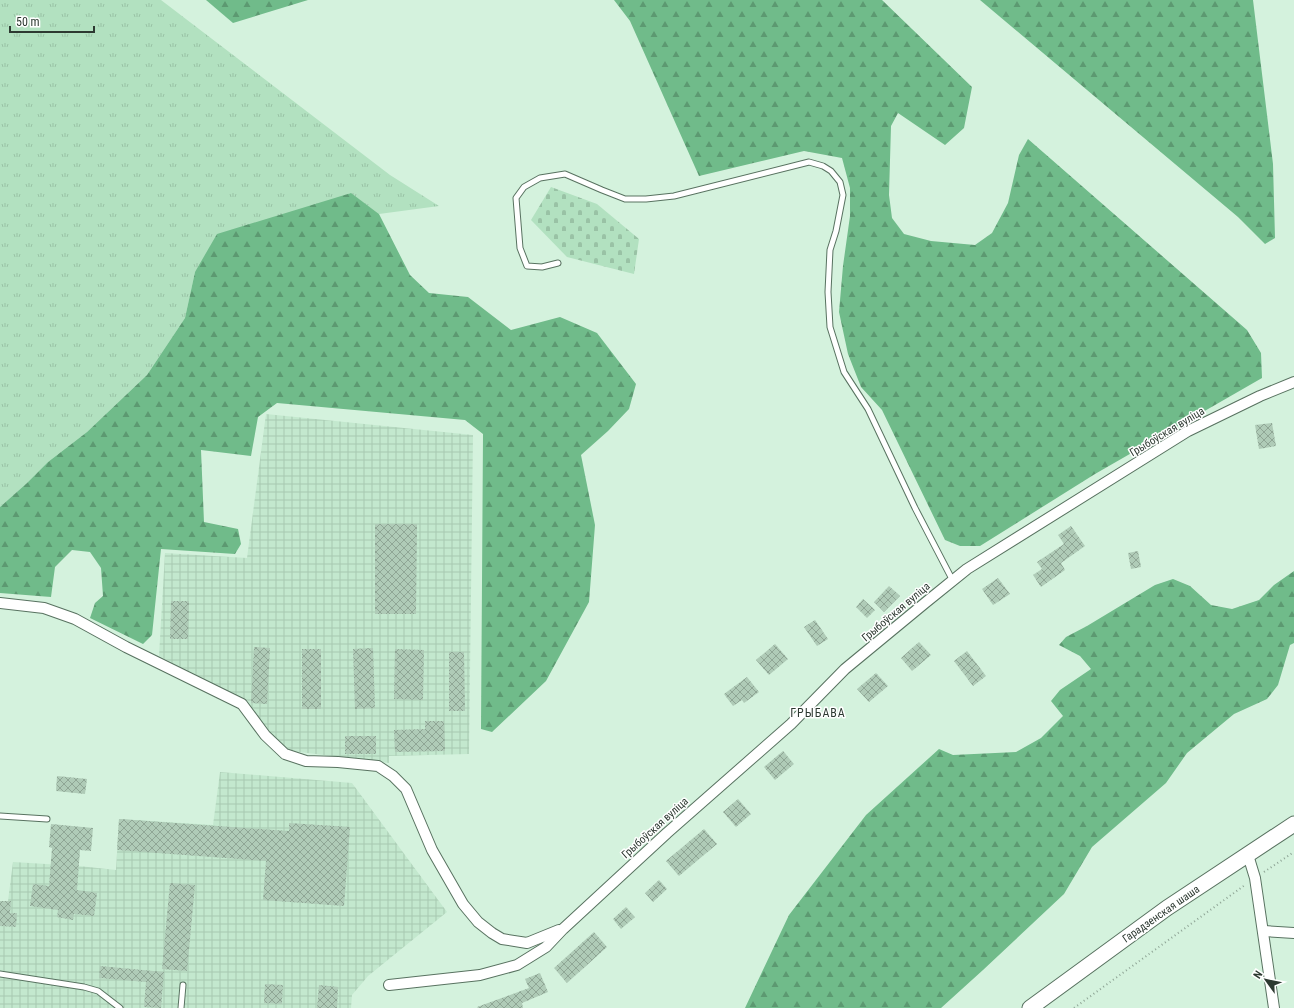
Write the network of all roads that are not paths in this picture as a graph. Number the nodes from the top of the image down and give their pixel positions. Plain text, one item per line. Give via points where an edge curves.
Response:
1 (558, 263) dead end
2 (1294, 382) edge
3 (953, 581) junction
4 (0, 603) edge
5 (0, 816) edge
6 (47, 819) dead end
7 (1294, 824) edge
8 (1248, 855) junction
9 (563, 928) junction
10 (1264, 931) junction
11 (1294, 933) edge
12 (0, 974) edge
13 (182, 985) dead end
14 (390, 985) dead end
15 (120, 1008) edge
16 (181, 1008) edge
17 (1030, 1008) edge
18 (1274, 1008) edge

1 - 3 lane via 542,267 526,266 520,248 516,198 524,188 540,178 565,174 625,198 646,199 674,196 809,162 832,171 840,182 843,195 830,250 830,328 844,372 868,409
2 - 3 street, Грыбоўская вуліца via 1188,431 967,569
3 - 9 street, Грыбоўская вуліца via 846,669 791,724
4 - 9 street via 44,608 75,619 242,704 265,735 285,754 306,761 378,766 406,789 432,850 463,904 478,922 502,939 527,943
5 - 6 lane
7 - 8 main road, Гарадзенская шаша
8 - 10 street via 1255,878
8 - 17 main road, Гарадзенская шаша via 1167,908
9 - 14 street via 546,947 517,965 480,976
10 - 11 street
10 - 18 street
12 - 15 lane via 84,987 98,991
13 - 16 lane

